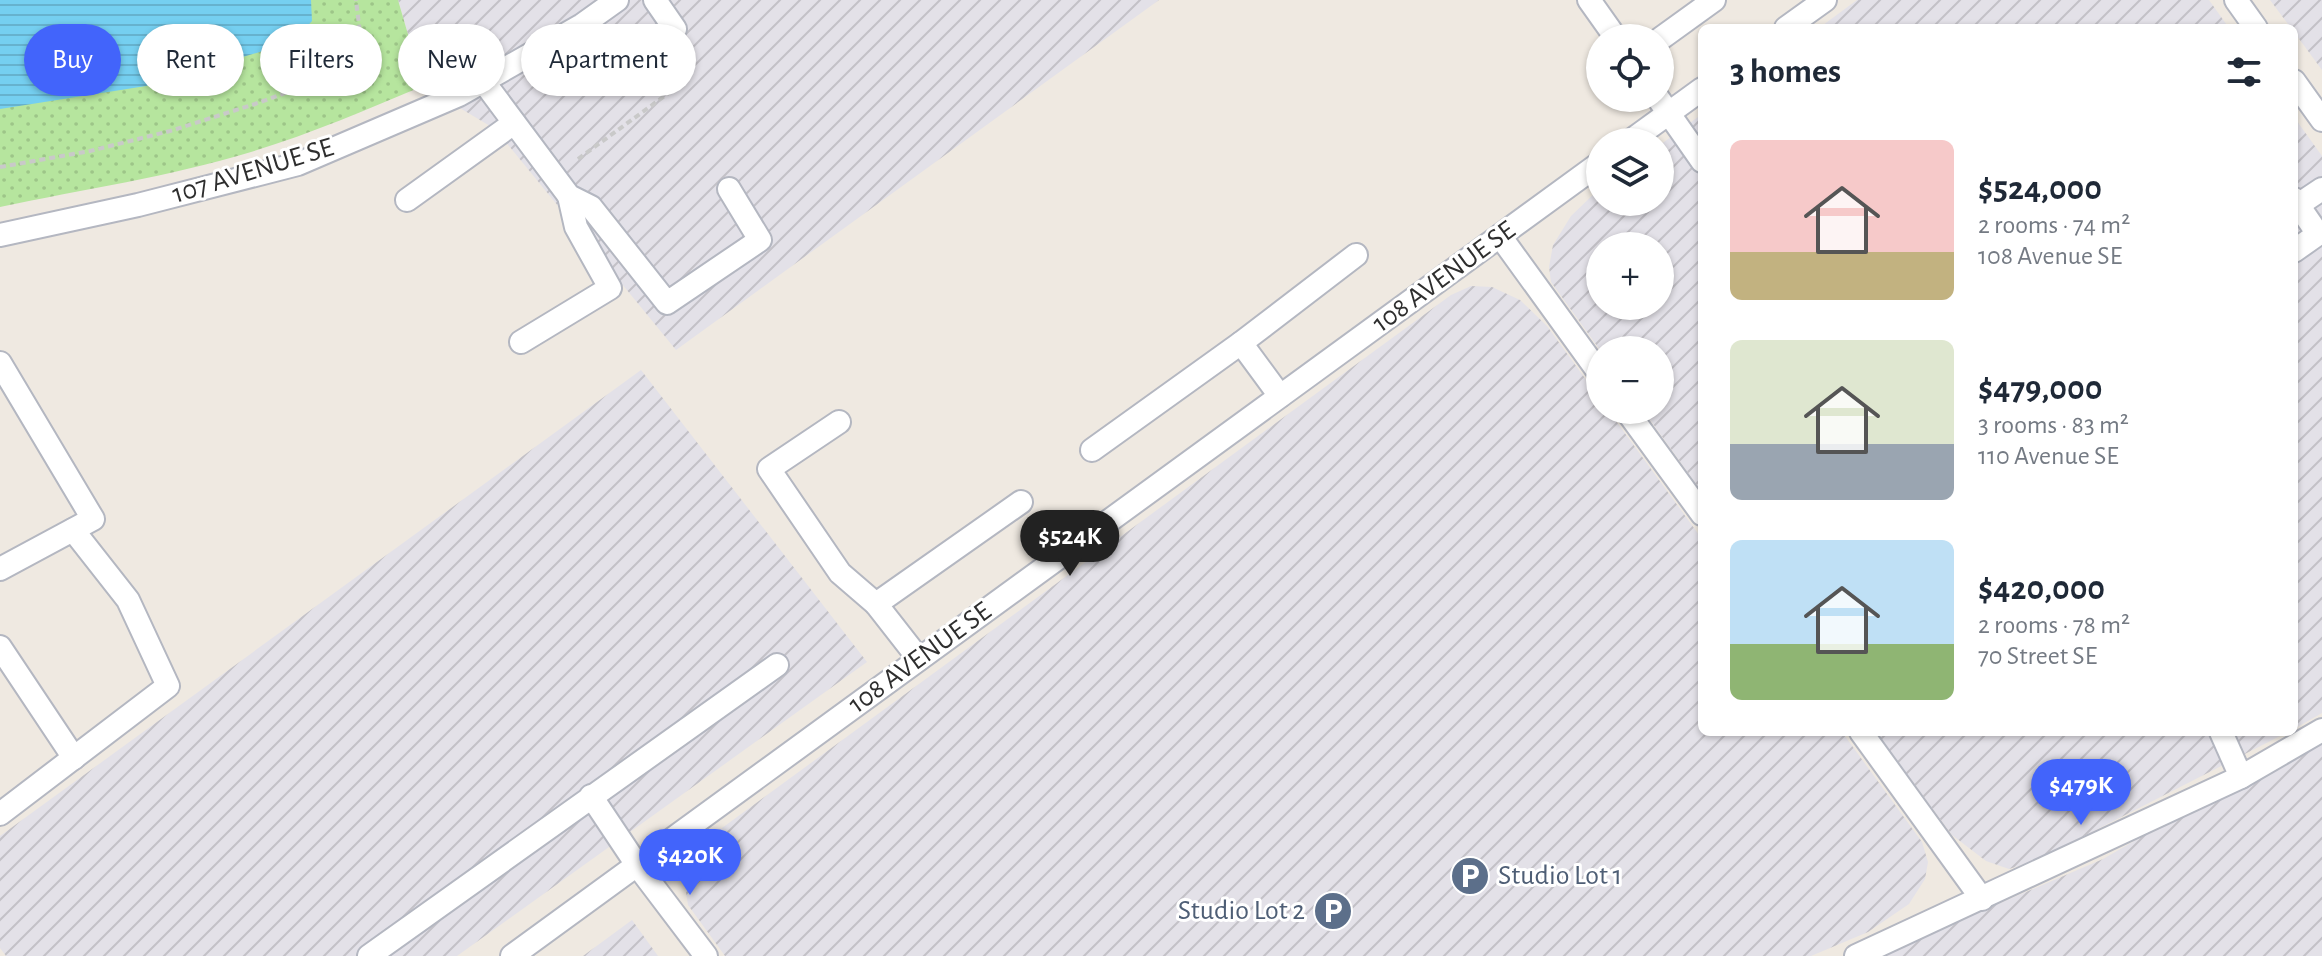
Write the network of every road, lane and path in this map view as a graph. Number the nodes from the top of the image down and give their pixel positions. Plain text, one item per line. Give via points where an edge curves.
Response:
1 (356, 0) edge
2 (617, 0) edge
3 (655, 0) edge
4 (1589, 0) edge
5 (1714, 0) edge
6 (1825, 0) edge
7 (2236, 0) edge
8 (672, 24) edge
9 (1606, 24) edge
10 (1792, 24) edge
11 (2253, 24) edge
12 (1674, 29) edge
13 (505, 70) edge
14 (2298, 87) edge
15 (1698, 91) edge
16 (457, 96) edge
17 (494, 96) edge
18 (665, 96) edge
19 (1674, 101) edge
20 (1657, 112) edge
21 (1667, 112) edge
22 (2322, 120) edge
23 (514, 123) junction
24 (1642, 128) edge
25 (1698, 155) edge
26 (578, 159) dead end
27 (0, 167) edge
28 (1586, 173) edge
29 (729, 189) dead end
30 (2322, 189) edge
31 (569, 196) junction
32 (407, 200) dead end
33 (2298, 201) edge
34 (2298, 205) edge
35 (0, 235) edge
36 (1500, 236) junction
37 (2298, 248) edge
38 (1356, 255) dead end
39 (521, 342) dead end
40 (1241, 343) junction
41 (1586, 355) edge
42 (0, 363) edge
43 (1280, 396) junction
44 (839, 422) dead end
45 (1636, 424) edge
46 (1092, 450) dead end
47 (1021, 502) dead end
48 (1698, 509) edge
49 (73, 530) junction
50 (0, 569) edge
51 (876, 604) junction
52 (0, 647) edge
53 (919, 659) junction
54 (777, 665) dead end
55 (2322, 730) edge
56 (1864, 736) edge
57 (2223, 736) edge
58 (74, 758) junction
59 (2241, 777) junction
60 (591, 796) junction
61 (0, 814) edge
62 (637, 865) junction
63 (1982, 899) junction
64 (369, 956) edge
65 (512, 956) edge
66 (706, 956) edge
67 (1856, 956) edge

1 - 27 path via 361,41 321,80 170,131
2 - 13 street, 107 AVENUE SE
3 - 8 street
4 - 9 street
5 - 12 street
6 - 10 street
7 - 11 street
14 - 22 street
15 - 19 street
16 - 35 street, 107 AVENUE SE via 298,164
17 - 23 street
18 - 26 path
20 - 24 street
21 - 25 street
23 - 31 street
23 - 32 street
28 - 36 street, 108 AVENUE SE
29 - 31 street via 760,240 667,303 591,207
30 - 33 street
31 - 39 street via 576,227 610,288
34 - 37 street via 2318,234
36 - 41 street
36 - 43 street, 108 AVENUE SE
38 - 40 street
40 - 43 street
40 - 46 street
42 - 49 street via 93,519
43 - 53 street, 108 AVENUE SE
44 - 51 street via 769,469 840,573
45 - 48 street
47 - 51 street
49 - 50 street
49 - 58 street via 128,600 168,686
51 - 53 street
52 - 58 street
53 - 62 street, 108 AVENUE SE
54 - 60 street
55 - 59 street
56 - 63 street
57 - 59 street
58 - 61 street
59 - 63 street
60 - 62 street
60 - 64 street
62 - 65 street, 108 AVENUE SE
62 - 66 street
63 - 67 street

